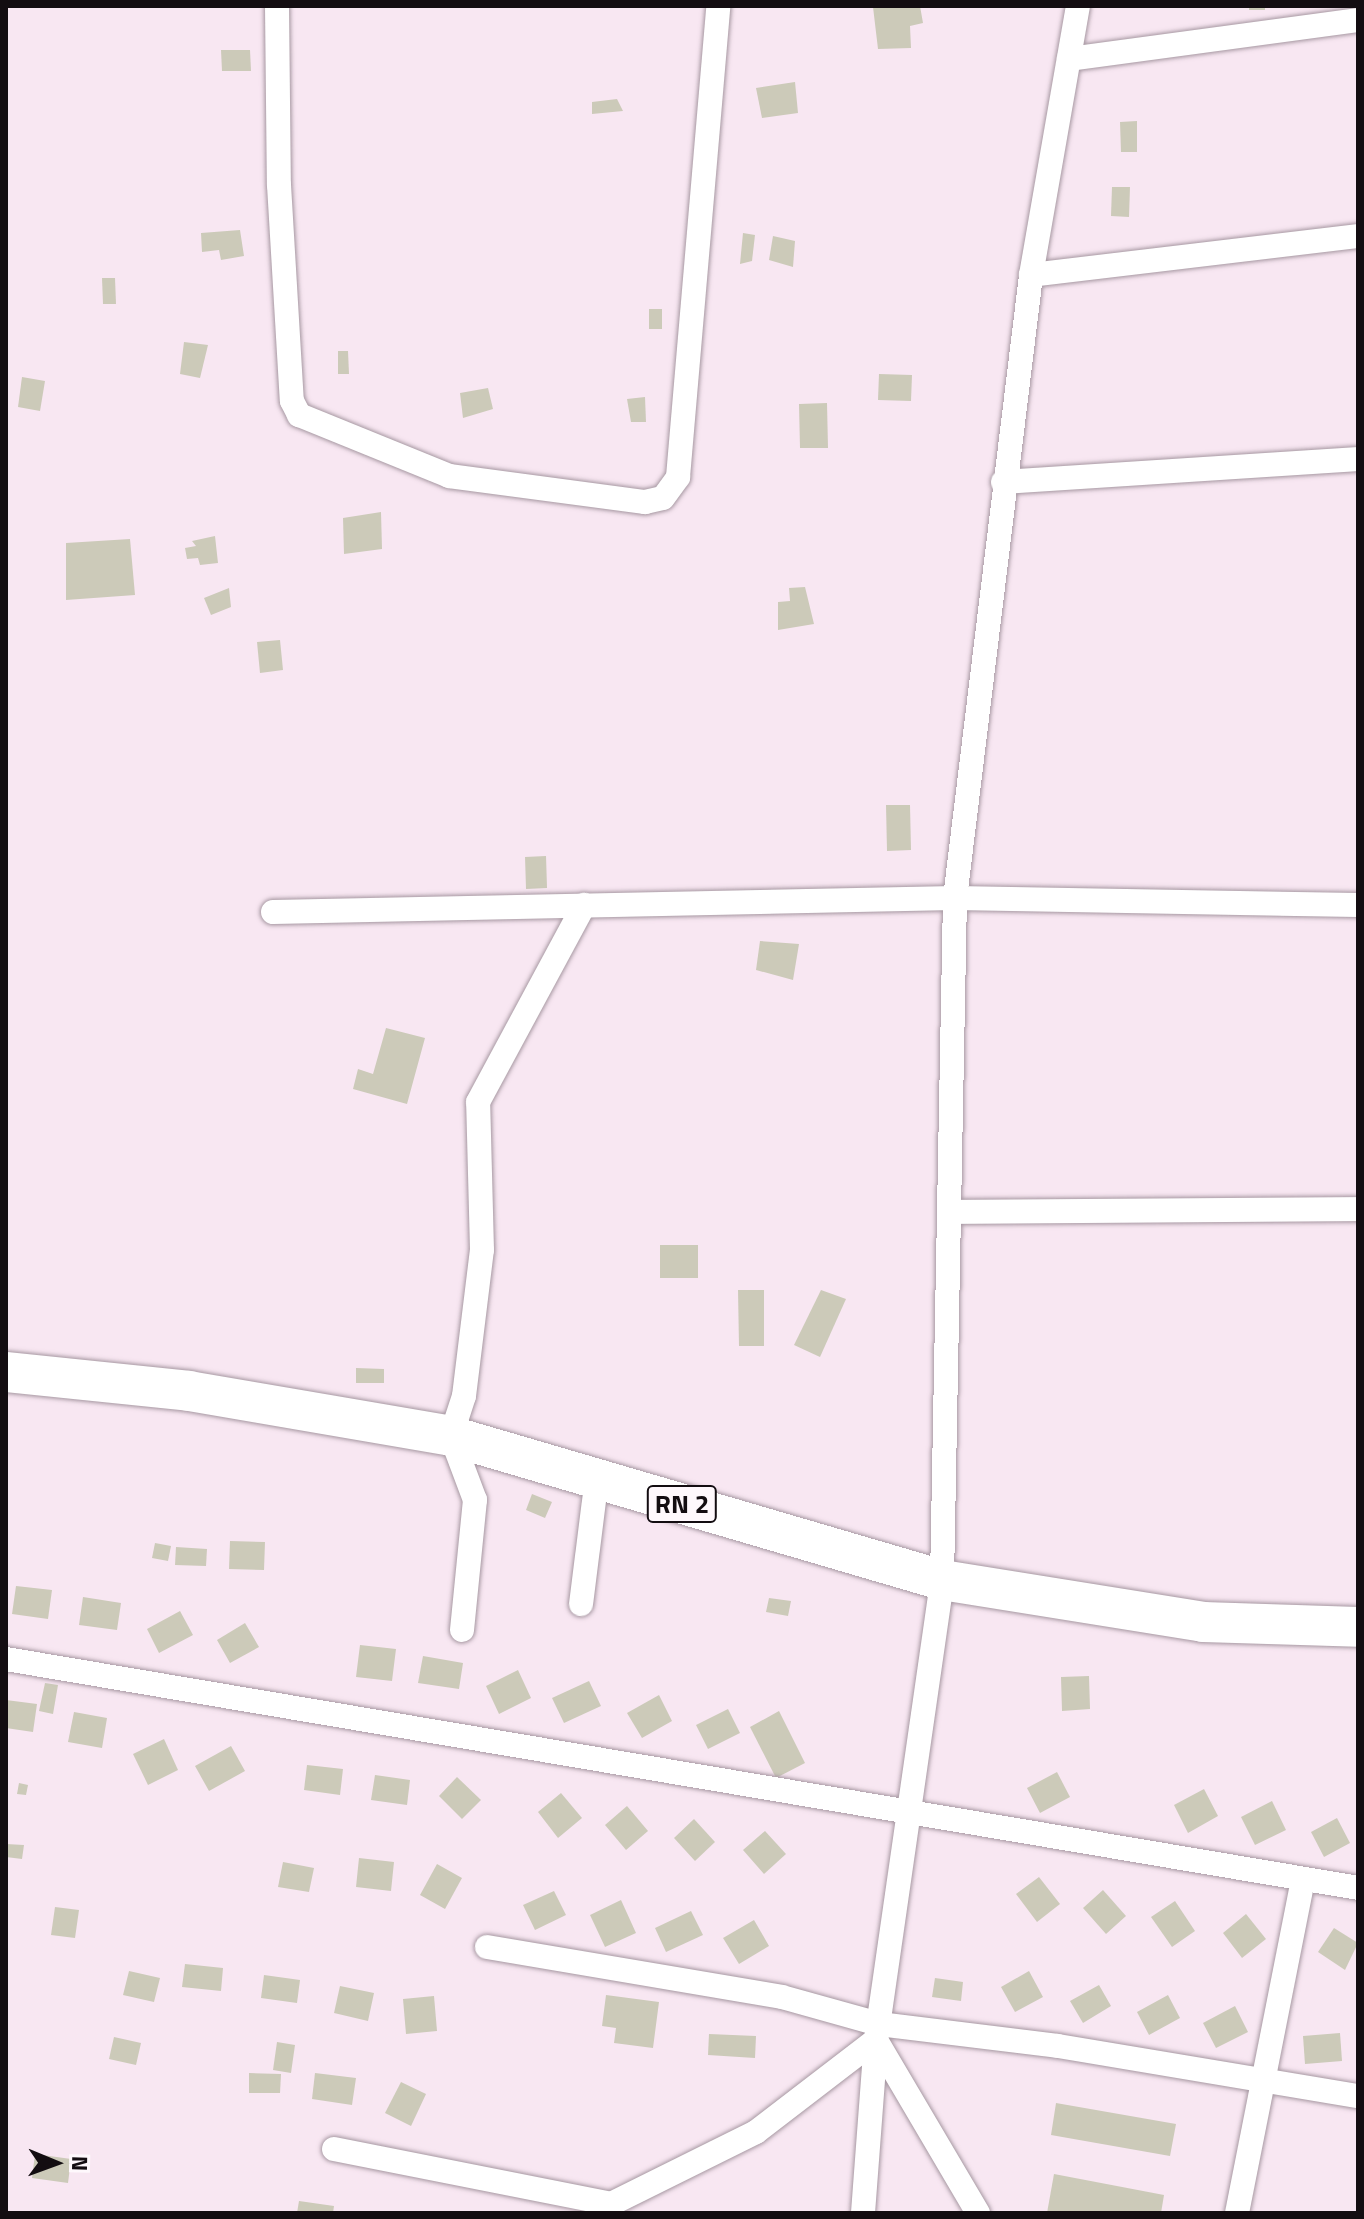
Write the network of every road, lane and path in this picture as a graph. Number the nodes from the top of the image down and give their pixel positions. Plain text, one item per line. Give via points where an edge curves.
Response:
1 (277, 6) edge
2 (718, 6) edge
3 (1078, 6) edge
4 (1358, 20) edge
5 (1069, 59) junction
6 (1358, 236) edge
7 (1031, 275) junction
8 (1358, 459) edge
9 (1003, 482) junction
10 (955, 898) junction
11 (584, 905) junction
12 (1358, 905) edge
13 (273, 912) dead end
14 (1358, 1209) edge
15 (952, 1212) junction
16 (6, 1372) edge
17 (451, 1436) junction
18 (597, 1478) junction
19 (942, 1580) junction
20 (581, 1604) dead end
21 (1358, 1627) edge
22 (462, 1630) dead end
23 (6, 1659) edge
24 (908, 1808) junction
25 (1303, 1879) junction
26 (1358, 1888) edge
27 (487, 1947) dead end
28 (877, 2032) junction
29 (1267, 2078) junction
30 (1358, 2096) edge
31 (334, 2149) dead end
32 (863, 2213) edge
33 (978, 2213) edge
34 (1237, 2213) edge

1 - 2 street via 279,185 292,401 299,415 449,476 645,502 663,498 678,477
3 - 5 street
4 - 5 street
5 - 7 street
6 - 7 street
7 - 9 street
8 - 9 street
9 - 10 street
10 - 11 street
10 - 12 street
10 - 15 street
11 - 13 street
11 - 17 street via 478,1102 482,1250 465,1390
14 - 15 street
15 - 19 street
16 - 17 main road, RN 2 via 203,1393
17 - 18 main road, RN 2
17 - 22 street via 475,1500
18 - 19 main road, RN 2
18 - 20 street
19 - 21 main road, RN 2 via 1203,1622
19 - 24 street
23 - 24 street via 167,1690
24 - 25 street
24 - 28 street
25 - 26 street
25 - 29 street
27 - 28 street via 782,1997
28 - 29 street
28 - 31 street via 756,2132 611,2204
28 - 32 street
28 - 33 street
29 - 30 street
29 - 34 street

